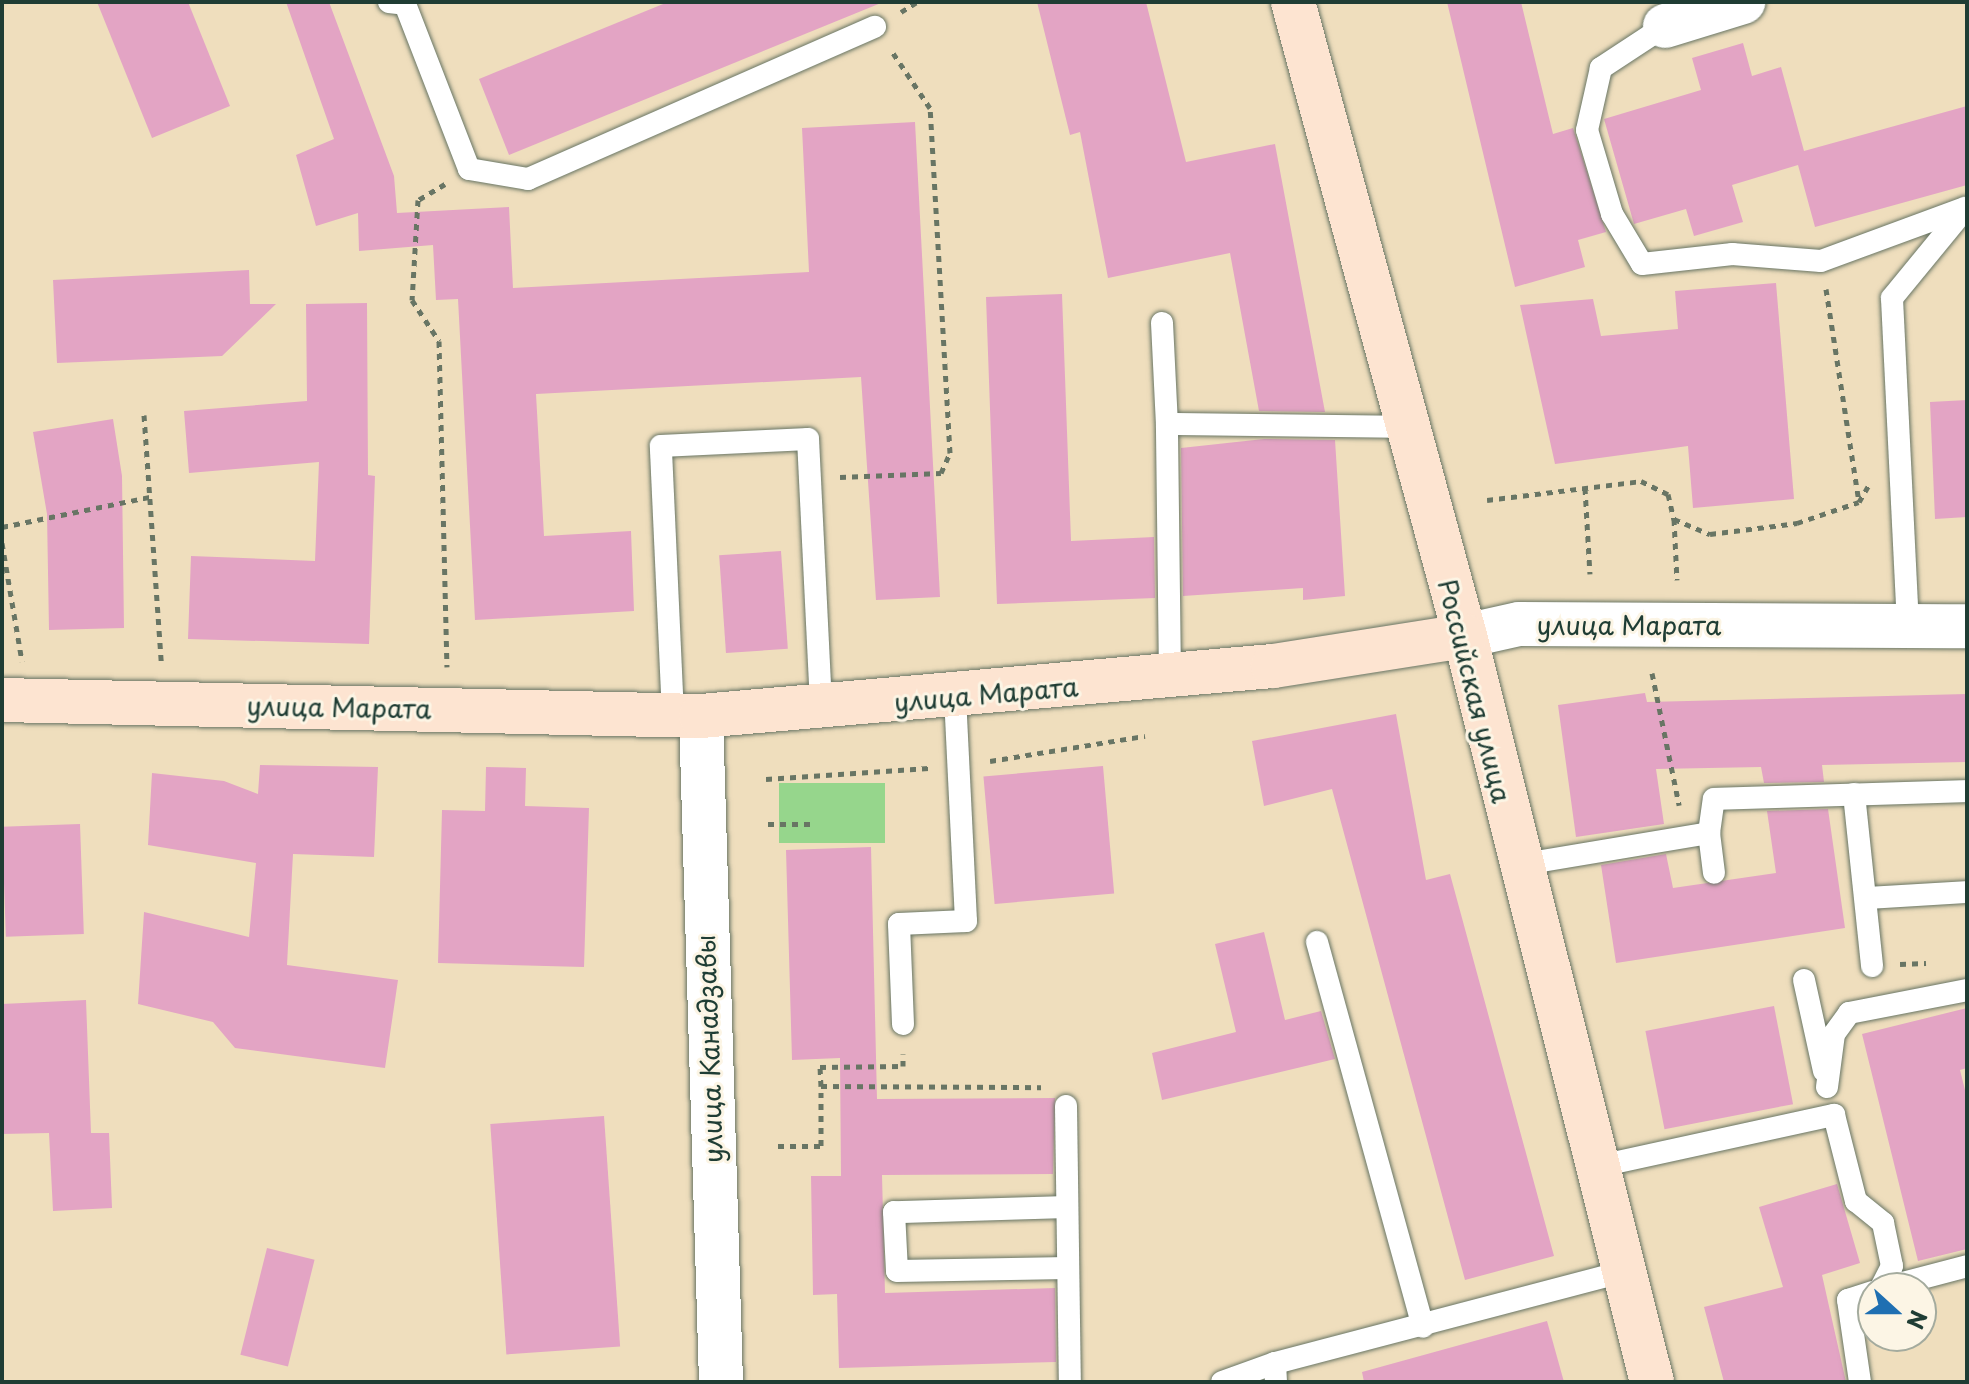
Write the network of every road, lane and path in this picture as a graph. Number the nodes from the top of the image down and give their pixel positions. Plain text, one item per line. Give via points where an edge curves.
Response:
1 (917, 2) edge
2 (1293, 2) edge
3 (1743, 2) edge
4 (401, 3) edge
5 (1665, 26) joint
6 (875, 27) junction
7 (469, 169) junction
8 (1966, 208) edge
9 (1821, 261) junction
10 (1162, 323) dead end
11 (144, 415) dead end
12 (1167, 424) junction
13 (1405, 427) junction
14 (1901, 432) junction
15 (810, 478) junction
16 (1585, 488) junction
17 (150, 497) junction
18 (1487, 500) dead end
19 (1859, 502) junction
20 (1674, 519) junction
21 (2, 527) edge
22 (2, 543) edge
23 (1590, 574) dead end
24 (1677, 580) dead end
25 (1908, 626) junction
26 (1967, 626) edge
27 (1465, 636) junction
28 (161, 666) dead end
29 (447, 667) dead end
30 (1652, 673) dead end
31 (1170, 677) junction
32 (12, 681) edge
33 (955, 697) junction
34 (821, 709) junction
35 (687, 716) junction
36 (1967, 791) edge
37 (1854, 794) junction
38 (768, 824) dead end
39 (813, 824) dead end
40 (1709, 833) junction
41 (1686, 836) junction
42 (1518, 865) junction
43 (1714, 873) dead end
44 (1967, 892) edge
45 (1866, 898) junction
46 (1317, 942) dead end
47 (1872, 966) dead end
48 (1804, 980) dead end
49 (1967, 990) edge
50 (903, 1024) joint
51 (821, 1086) junction
52 (1827, 1087) junction
53 (1066, 1106) joint
54 (1834, 1115) junction
55 (778, 1146) dead end
56 (1595, 1167) junction
57 (1067, 1207) junction
58 (1967, 1266) edge
59 (1068, 1268) junction
60 (1622, 1272) junction
61 (1890, 1272) edge
62 (1937, 1274) edge
63 (1857, 1297) edge
64 (1423, 1327) junction
65 (1275, 1372) edge
66 (721, 1382) edge
67 (1070, 1382) edge
68 (1222, 1382) edge
69 (1652, 1382) edge
70 (1860, 1382) edge

1 - 6 path
2 - 13 street, Российская улица
3 - 5 street
4 - 7 lane
5 - 9 lane via 1601,68 1587,130 1612,214 1642,264 1732,254
6 - 7 lane via 528,179
6 - 15 path via 930,108 950,453 941,473
7 - 29 path via 418,200 412,300 439,341
8 - 9 lane
8 - 14 lane via 1892,298
9 - 19 path
10 - 12 lane
11 - 17 path
12 - 13 lane
12 - 31 lane
13 - 27 street, Российская улица
14 - 19 path
14 - 25 lane
15 - 34 lane
15 - 35 lane via 808,439 661,446
16 - 18 path
16 - 20 path via 1641,481 1668,494
16 - 23 path
17 - 21 path
17 - 28 path
19 - 20 path via 1797,523 1710,534
20 - 24 path
22 - 32 path
25 - 26 street, улица Марата
25 - 27 street, улица Марата via 1519,624
27 - 31 street, улица Марата
27 - 42 street, Российская улица
30 - 41 path
31 - 33 street, улица Марата
32 - 35 street, улица Марата
33 - 34 street, улица Марата
33 - 50 lane via 966,921 899,924
34 - 35 street, улица Марата
35 - 66 street, улица Канадзавы
36 - 37 lane
37 - 40 lane via 1714,799
37 - 45 lane
38 - 39 path
40 - 41 lane
40 - 43 lane
41 - 42 lane
42 - 56 street, Российская улица
44 - 45 lane
45 - 47 lane
46 - 64 lane
48 - 52 lane
49 - 52 lane via 1849,1013 1834,1034
50 - 51 path via 903,1066 820,1067
51 - 53 path via 1066,1087
51 - 55 path via 821,1146
52 - 54 lane
53 - 57 lane
54 - 56 lane
54 - 61 lane via 1856,1201 1883,1223
56 - 60 street, Российская улица
57 - 59 lane
57 - 59 lane via 894,1212 897,1271
58 - 62 lane
59 - 67 lane
60 - 64 lane
60 - 69 street, Российская улица
63 - 70 lane via 1848,1300
64 - 65 lane
65 - 68 lane

